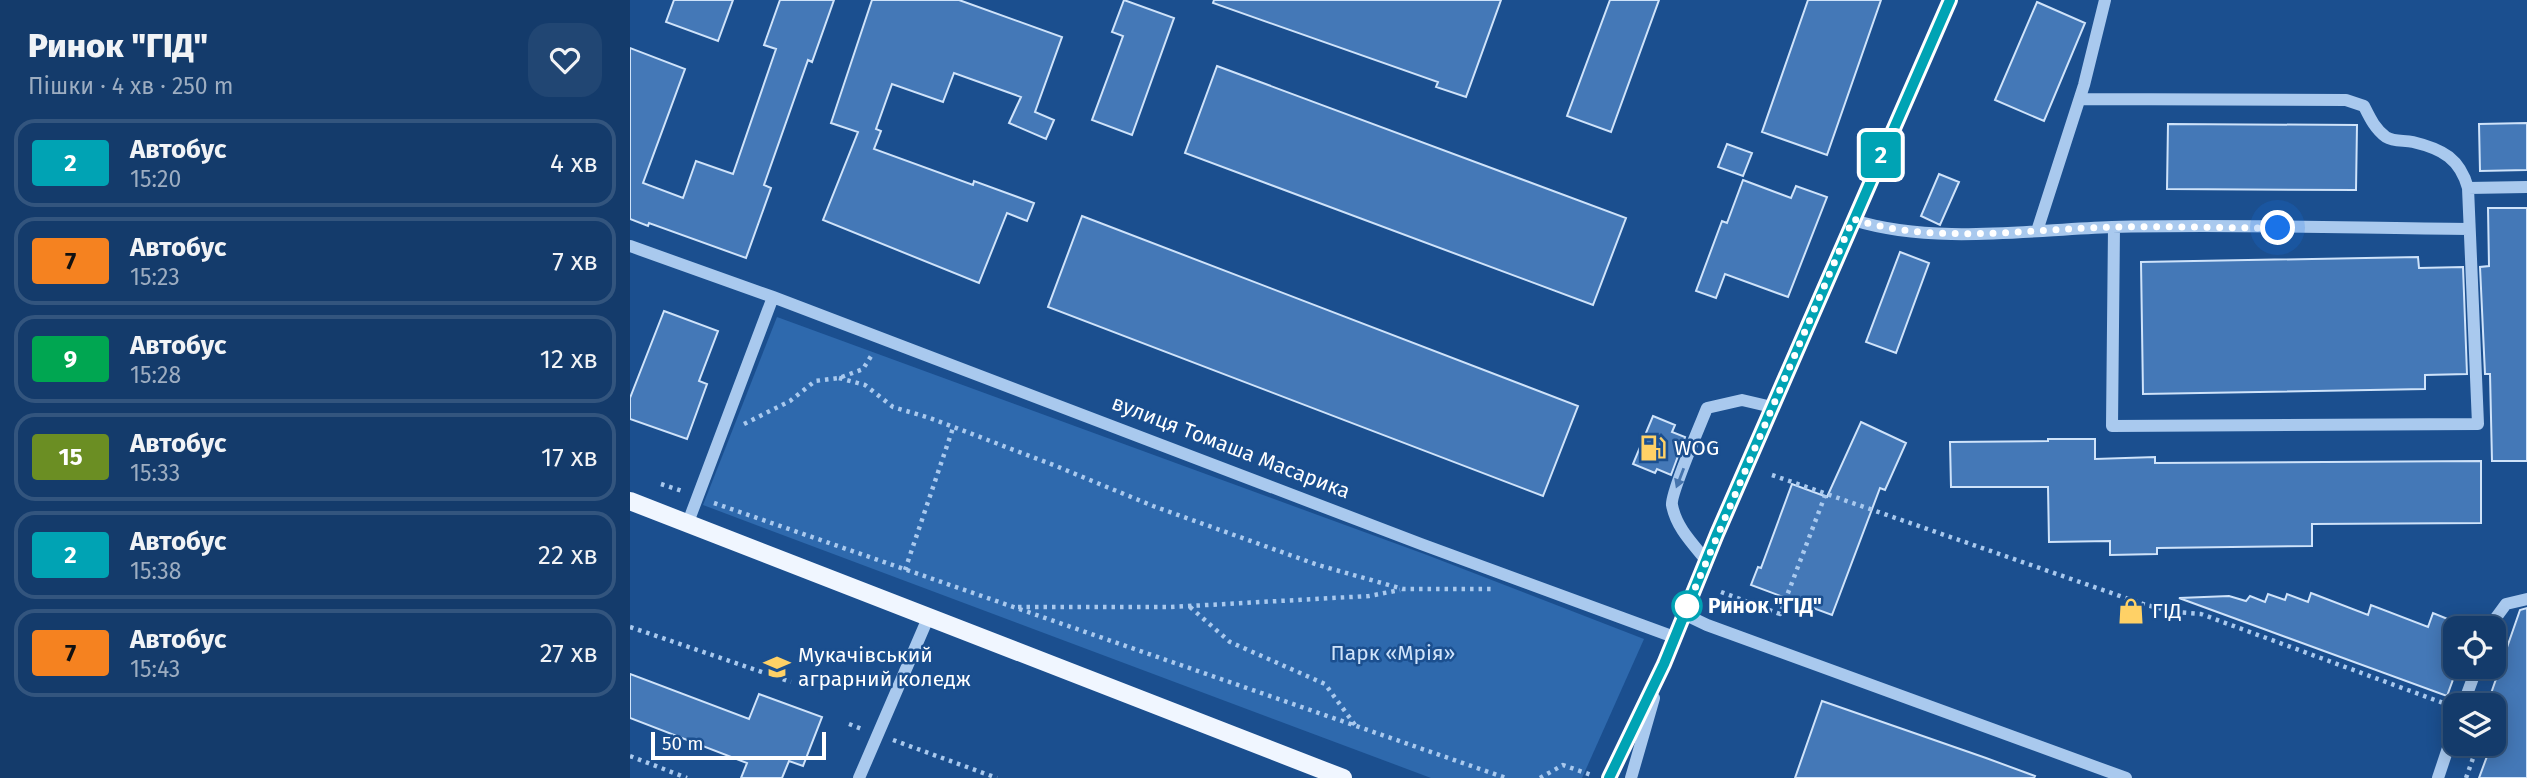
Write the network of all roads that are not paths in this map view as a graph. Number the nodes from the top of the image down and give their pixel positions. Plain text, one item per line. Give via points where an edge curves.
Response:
1 (1950, 0) edge
2 (2105, 0) edge
3 (2080, 99) junction
4 (2527, 187) edge
5 (2468, 188) junction
6 (1853, 219) junction
7 (2114, 227) junction
8 (2469, 229) junction
9 (2037, 231) junction
10 (630, 246) edge
11 (773, 297) junction
12 (1772, 407) junction
13 (630, 501) edge
14 (687, 525) junction
15 (1706, 560) junction
16 (2527, 599) edge
17 (1684, 614) junction
18 (2497, 616) edge
19 (928, 618) junction
20 (1674, 637) junction
21 (1664, 664) junction
22 (2445, 756) edge
23 (859, 778) edge
24 (1343, 778) edge
25 (1609, 778) edge
26 (1631, 778) edge
27 (2126, 778) edge
28 (2438, 778) edge

1 - 6 street
2 - 3 street
3 - 5 street via 2346,100 2364,106 2375,127 2389,139 2415,142 2450,156 2463,170
3 - 9 street
4 - 5 street
5 - 8 street
6 - 9 street via 1878,227 1937,233
6 - 12 street
7 - 8 street
7 - 8 street via 2112,426 2479,424
7 - 9 street
10 - 11 street, вулиця Томаша Масарика
11 - 14 street
11 - 20 street, вулиця Томаша Масарика
12 - 15 street
12 -> 15 street via 1742,400 1707,408 1671,501 1680,527
13 - 14 main road
14 - 19 main road
15 - 17 street
16 - 18 street via 2506,604
17 - 20 street
17 - 27 street
19 - 23 street
19 - 24 main road
20 - 21 street
21 - 25 street
21 - 26 street
22 - 28 street

